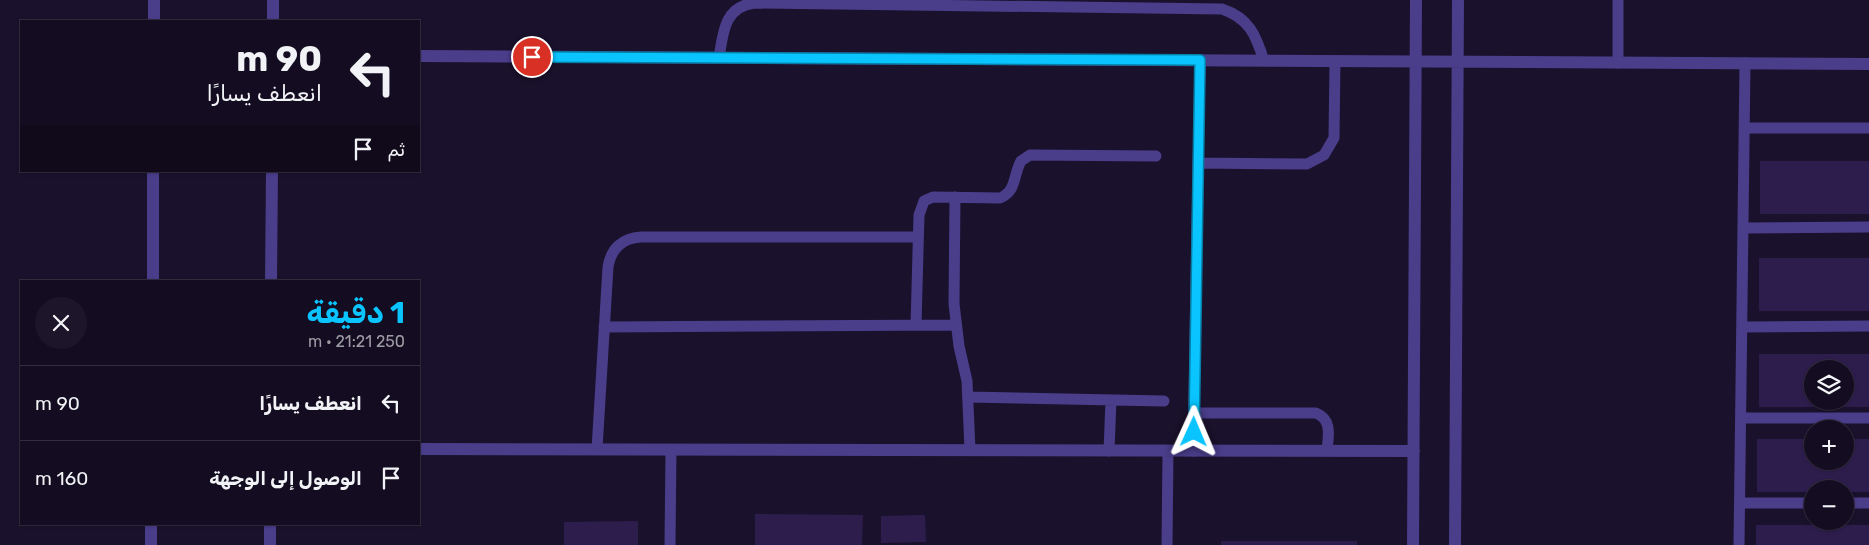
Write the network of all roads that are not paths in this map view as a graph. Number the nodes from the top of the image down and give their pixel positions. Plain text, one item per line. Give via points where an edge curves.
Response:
1 (154, 0) edge
2 (273, 0) edge
3 (1416, 0) edge
4 (1458, 0) edge
5 (1618, 0) edge
6 (154, 20) edge
7 (273, 20) edge
8 (420, 56) edge
9 (719, 58) junction
10 (1200, 60) junction
11 (1264, 61) junction
12 (1335, 61) junction
13 (1416, 61) junction
14 (1458, 62) junction
15 (1618, 63) junction
16 (1745, 63) junction
17 (1869, 64) edge
18 (1744, 128) junction
19 (1869, 128) edge
20 (1156, 156) dead end
21 (1198, 163) junction
22 (153, 172) edge
23 (272, 172) edge
24 (956, 197) junction
25 (1869, 227) edge
26 (1743, 228) junction
27 (918, 237) junction
28 (152, 280) edge
29 (271, 280) edge
30 (916, 325) junction
31 (956, 325) junction
32 (1869, 326) edge
33 (604, 327) junction
34 (1742, 327) junction
35 (968, 397) junction
36 (1111, 400) junction
37 (1164, 401) dead end
38 (1194, 413) junction
39 (1741, 418) junction
40 (1869, 418) edge
41 (420, 449) edge
42 (597, 450) junction
43 (671, 450) junction
44 (970, 450) junction
45 (1109, 451) junction
46 (1168, 451) junction
47 (1193, 451) junction
48 (1327, 451) junction
49 (1414, 451) junction
50 (1740, 502) junction
51 (1804, 502) edge
52 (1854, 502) edge
53 (1869, 502) edge
54 (151, 525) edge
55 (270, 525) edge
56 (151, 545) edge
57 (270, 545) edge
58 (670, 545) edge
59 (1167, 545) edge
60 (1413, 545) edge
61 (1455, 545) edge
62 (1740, 545) edge

1 - 6 street
2 - 7 street
3 - 13 street
4 - 14 street
5 - 15 lane
8 - 9 street
9 - 10 street
9 - 11 lane via 729,15 736,8 754,2 1222,9 1234,13 1248,24 1258,38
10 - 11 street
10 - 21 lane
11 - 12 street
12 - 13 street
12 - 21 lane via 1334,138 1324,155 1306,164
13 - 14 street
13 - 49 street
14 - 15 street
14 - 61 street
15 - 16 street
16 - 17 street
16 - 18 lane
18 - 19 lane
18 - 26 lane
20 - 24 lane via 1030,155 1021,161 1012,188 1005,196
21 - 38 lane
22 - 28 street
23 - 29 street
24 - 27 lane via 933,197 924,201 919,210
24 - 31 lane
25 - 26 lane
26 - 34 lane
27 - 30 lane
27 - 33 lane via 633,238 618,245 610,259
30 - 31 lane
30 - 33 lane
31 - 35 lane
32 - 34 lane
33 - 42 lane
34 - 39 lane
35 - 36 lane
35 - 44 lane
36 - 37 lane
36 - 45 lane
38 - 47 lane
38 - 48 lane via 1316,413 1329,426
39 - 40 lane
39 - 50 lane
41 - 42 street
42 - 43 street
43 - 44 street
43 - 58 lane
44 - 45 street
45 - 46 street
46 - 47 street
46 - 59 lane
47 - 48 street
48 - 49 street
49 - 60 street
50 - 51 lane
50 - 62 lane
52 - 53 lane
54 - 56 street
55 - 57 street

